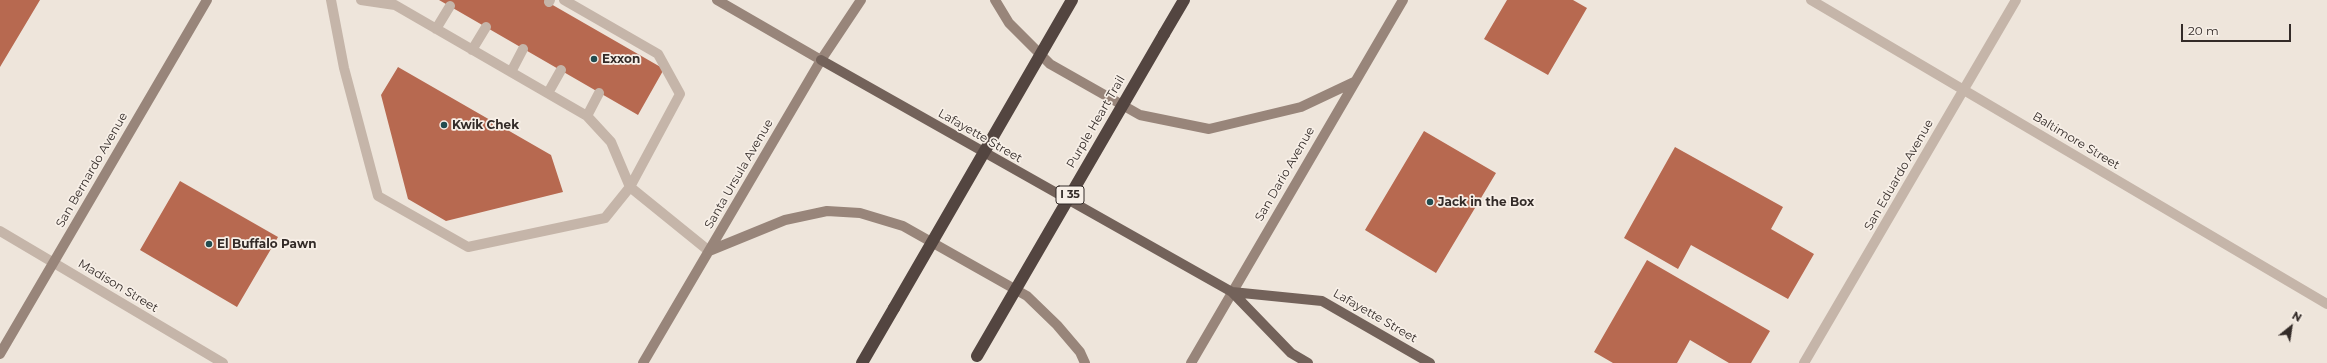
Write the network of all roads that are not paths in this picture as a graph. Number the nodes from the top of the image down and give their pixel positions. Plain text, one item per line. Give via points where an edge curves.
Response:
1 (207, 0) edge
2 (331, 0) edge
3 (361, 0) edge
4 (564, 0) edge
5 (717, 0) edge
6 (861, 0) edge
7 (995, 0) edge
8 (1072, 0) edge
9 (1184, 0) edge
10 (1403, 0) edge
11 (1811, 0) edge
12 (2016, 0) edge
13 (396, 2) edge
14 (450, 6) dead end
15 (486, 27) dead end
16 (436, 29) junction
17 (523, 49) dead end
18 (472, 50) junction
19 (821, 60) junction
20 (561, 70) dead end
21 (511, 72) junction
22 (1354, 82) junction
23 (1963, 90) junction
24 (599, 92) dead end
25 (548, 93) junction
26 (587, 116) junction
27 (630, 187) junction
28 (0, 231) edge
29 (709, 251) junction
30 (53, 263) junction
31 (1232, 292) junction
32 (2327, 304) edge
33 (3, 341) edge
34 (0, 354) edge
35 (975, 360) edge
36 (223, 363) edge
37 (643, 363) edge
38 (862, 363) edge
39 (1085, 363) edge
40 (1191, 363) edge
41 (1308, 363) edge
42 (1430, 363) edge
43 (1804, 363) edge

1 - 30 main road, San Bernardo Avenue
2 - 27 street via 344,68 378,196 468,247 605,218
3 - 13 street
4 - 27 street via 589,20 628,42 658,54 680,94
5 - 19 main road, Lafayette Street
6 - 19 main road, Santa Ursula Avenue
7 - 22 main road via 1009,23 1050,64 1140,115 1209,129 1301,107
8 - 38 highway, bridge
9 - 35 highway, Purple Heart Trail / I 35, bridge
10 - 22 main road, San Dario Avenue
11 - 23 street, Baltimore Street
12 - 23 street, San Eduardo Avenue
13 - 16 street
14 - 16 street
15 - 18 street
16 - 18 street
17 - 21 street
18 - 21 street
19 - 29 main road, Santa Ursula Avenue
19 - 31 main road, Lafayette Street
20 - 25 street
21 - 25 street
22 - 31 main road, San Dario Avenue
23 - 32 street, Baltimore Street
23 - 43 street, San Eduardo Avenue
24 - 26 street
25 - 26 street
26 - 27 street via 611,142
27 - 29 street
28 - 30 street, Madison Street
29 - 37 main road, Santa Ursula Avenue
29 - 39 main road via 785,220 827,211 867,215 903,226 1027,296 1057,325 1080,352
30 - 33 main road, San Bernardo Avenue
30 - 36 street, Madison Street
31 - 40 main road, San Dario Avenue
31 - 41 main road, Lafayette Street via 1291,353
31 - 42 main road, Lafayette Street via 1322,301
33 - 34 main road, San Bernardo Avenue

